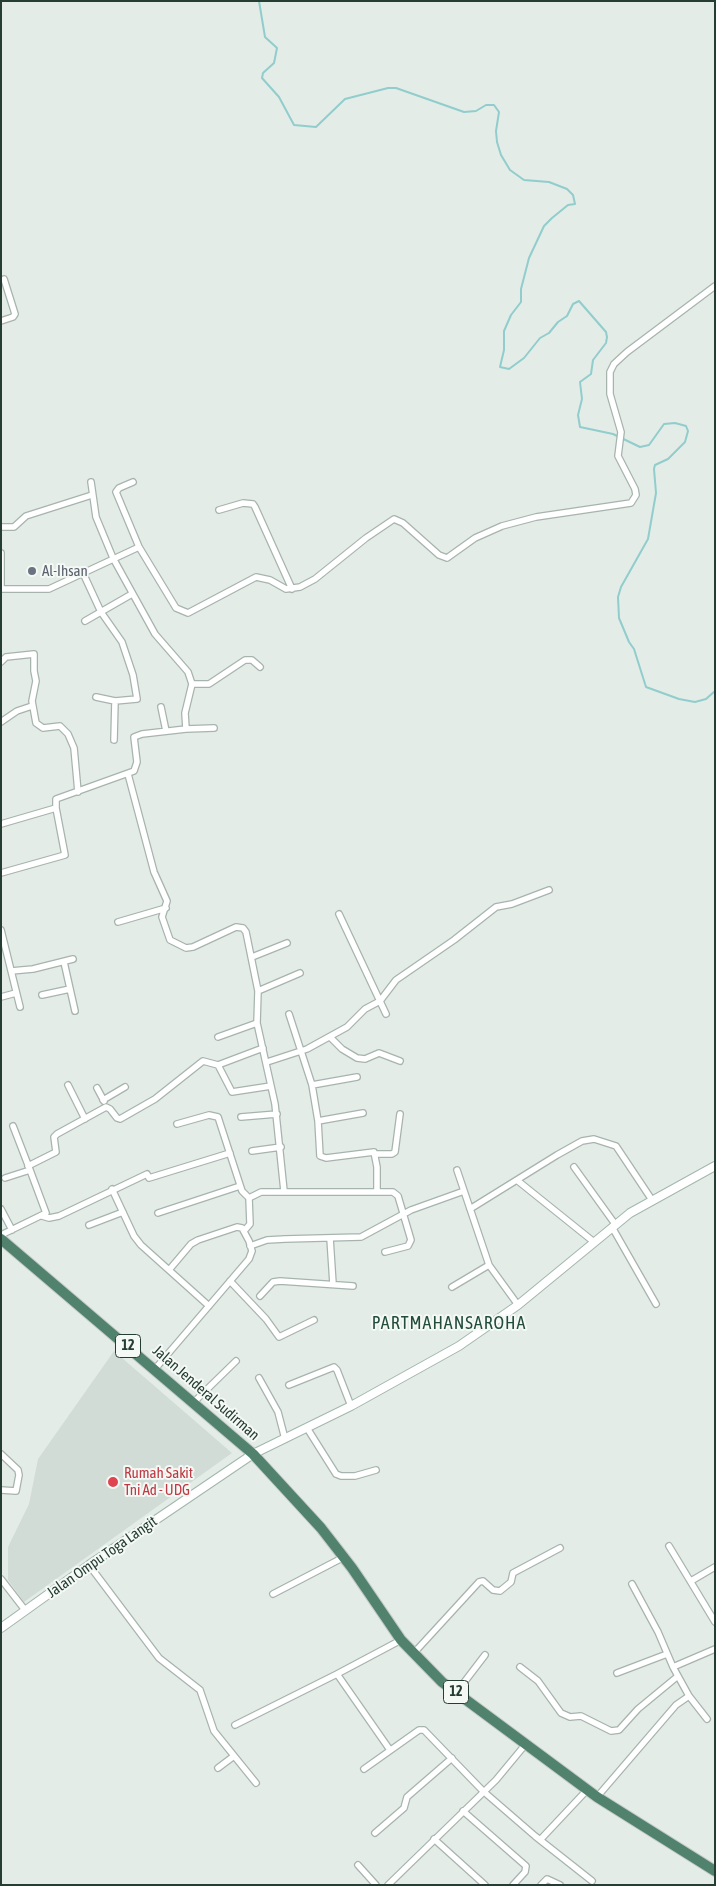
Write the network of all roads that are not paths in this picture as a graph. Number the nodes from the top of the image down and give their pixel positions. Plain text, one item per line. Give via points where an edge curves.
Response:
1 (4, 279) dead end
2 (715, 286) edge
3 (1, 320) edge
4 (91, 482) dead end
5 (133, 482) dead end
6 (92, 495) junction
7 (218, 510) dead end
8 (1, 527) edge
9 (139, 547) junction
10 (1, 553) edge
11 (113, 558) junction
12 (83, 573) junction
13 (1, 589) edge
14 (292, 589) junction
15 (132, 594) junction
16 (101, 612) junction
17 (85, 621) dead end
18 (1, 662) edge
19 (260, 667) dead end
20 (192, 684) junction
21 (96, 697) dead end
22 (115, 701) junction
23 (32, 706) junction
24 (161, 707) dead end
25 (1, 722) edge
26 (214, 728) dead end
27 (186, 729) junction
28 (166, 731) junction
29 (114, 740) dead end
30 (128, 774) junction
31 (78, 792) junction
32 (56, 808) junction
33 (1, 824) edge
34 (1, 873) edge
35 (549, 890) dead end
36 (166, 908) junction
37 (339, 914) dead end
38 (118, 922) dead end
39 (1, 930) edge
40 (287, 943) dead end
41 (4, 951) edge
42 (252, 957) junction
43 (73, 959) dead end
44 (64, 962) junction
45 (11, 971) junction
46 (300, 973) dead end
47 (70, 989) junction
48 (258, 991) junction
49 (16, 993) junction
50 (42, 995) dead end
51 (1, 997) edge
52 (380, 1001) junction
53 (20, 1007) dead end
54 (75, 1011) dead end
55 (289, 1014) dead end
56 (386, 1014) dead end
57 (258, 1023) junction
58 (218, 1037) dead end
59 (330, 1037) junction
60 (263, 1048) junction
61 (302, 1050) junction
62 (400, 1061) dead end
63 (267, 1062) junction
64 (218, 1065) junction
65 (357, 1077) dead end
66 (68, 1085) dead end
67 (271, 1086) junction
68 (312, 1086) junction
69 (97, 1088) dead end
70 (125, 1088) dead end
71 (103, 1100) junction
72 (108, 1107) junction
73 (363, 1113) dead end
74 (277, 1114) junction
75 (400, 1114) dead end
76 (241, 1117) dead end
77 (85, 1119) junction
78 (318, 1121) junction
79 (177, 1124) dead end
80 (13, 1126) dead end
81 (280, 1147) junction
82 (252, 1151) dead end
83 (230, 1153) junction
84 (375, 1154) junction
85 (715, 1166) edge
86 (574, 1167) dead end
87 (29, 1168) junction
88 (456, 1170) dead end
89 (6, 1178) dead end
90 (518, 1181) junction
91 (240, 1186) junction
92 (112, 1189) junction
93 (284, 1191) junction
94 (377, 1191) junction
95 (464, 1191) junction
96 (249, 1198) junction
97 (652, 1200) junction
98 (1, 1209) edge
99 (470, 1210) junction
100 (123, 1212) junction
101 (158, 1213) dead end
102 (403, 1214) junction
103 (42, 1216) junction
104 (89, 1225) dead end
105 (613, 1226) junction
106 (12, 1230) junction
107 (244, 1231) junction
108 (1, 1235) edge
109 (330, 1238) junction
110 (1, 1239) edge
111 (594, 1242) junction
112 (250, 1246) junction
113 (385, 1252) dead end
114 (489, 1265) junction
115 (168, 1270) junction
116 (230, 1281) junction
117 (333, 1284) junction
118 (353, 1286) dead end
119 (452, 1287) dead end
120 (260, 1296) dead end
121 (656, 1304) dead end
122 (518, 1305) junction
123 (209, 1306) junction
124 (314, 1320) dead end
125 (236, 1361) dead end
126 (155, 1369) junction
127 (259, 1378) dead end
128 (289, 1385) dead end
129 (194, 1402) junction
130 (351, 1406) junction
131 (307, 1428) junction
132 (285, 1439) junction
133 (1, 1454) edge
134 (253, 1454) junction
135 (376, 1470) dead end
136 (1, 1490) edge
137 (669, 1546) dead end
138 (560, 1548) dead end
139 (344, 1557) junction
140 (89, 1565) junction
141 (715, 1568) edge
142 (1, 1579) edge
143 (691, 1581) junction
144 (632, 1584) dead end
145 (273, 1594) dead end
146 (25, 1610) junction
147 (715, 1622) edge
148 (1, 1628) edge
149 (401, 1640) junction
150 (715, 1649) edge
151 (413, 1654) junction
152 (667, 1654) junction
153 (485, 1655) dead end
154 (520, 1667) dead end
155 (673, 1667) junction
156 (617, 1673) dead end
157 (337, 1674) junction
158 (678, 1676) junction
159 (456, 1692) junction
160 (689, 1696) junction
161 (707, 1719) dead end
162 (235, 1725) dead end
163 (525, 1745) junction
164 (390, 1750) junction
165 (234, 1756) junction
166 (452, 1758) junction
167 (218, 1768) dead end
168 (364, 1769) dead end
169 (256, 1783) dead end
170 (587, 1790) junction
171 (483, 1791) junction
172 (597, 1797) junction
173 (463, 1811) junction
174 (375, 1833) dead end
175 (434, 1839) junction
176 (540, 1840) junction
177 (358, 1864) dead end
178 (715, 1871) edge
179 (592, 1881) dead end
180 (376, 1885) edge
181 (388, 1885) edge
182 (484, 1885) edge
183 (513, 1885) edge
184 (540, 1885) edge
185 (560, 1885) edge

1 - 3 street via 15,314
2 - 14 street via 614,364 610,372 609,384 621,432 618,460 636,495 631,503 536,517 502,526 475,538 447,558 394,519 315,579
4 - 6 street
5 - 9 street via 116,492
6 - 8 street via 26,516 14,527
6 - 11 street via 96,517
7 - 14 street via 243,503 256,507
9 - 11 street
9 - 14 street via 176,608 184,613 256,577
10 - 13 street
11 - 12 street
11 - 15 street
12 - 13 street via 49,589
12 - 16 street
15 - 16 street
15 - 20 street via 155,634 188,672
16 - 17 street
16 - 22 street via 122,642 135,683 137,700
18 - 23 street via 6,657 34,654 36,681
19 - 20 street via 254,661 245,660 209,684
20 - 27 street via 185,713
21 - 22 street
22 - 29 street
23 - 25 street
23 - 31 street via 37,726 60,726 72,740
24 - 28 street
26 - 27 street
27 - 28 street
28 - 30 street via 134,737 137,765
30 - 31 street
30 - 36 street via 154,872 167,901
31 - 32 street via 56,799
32 - 33 street
32 - 34 street via 65,855
35 - 52 street via 492,909 396,980
36 - 38 street
36 - 42 street via 162,917 170,940 178,945 193,947 240,927 246,932
37 - 52 street
39 - 41 street
40 - 42 street
41 - 45 street
42 - 48 street
43 - 44 street
44 - 45 street
44 - 47 street
45 - 49 street
46 - 48 street
47 - 50 street
47 - 54 street
48 - 57 street
49 - 51 street
49 - 53 street
52 - 56 street
52 - 59 street
55 - 61 street
57 - 58 street
57 - 60 street
59 - 61 street
59 - 62 street via 357,1058 365,1059 379,1053
60 - 63 street
60 - 64 street
61 - 63 street
61 - 68 street
63 - 67 street
64 - 67 street via 232,1092
64 - 72 street via 203,1061 155,1099 119,1119
65 - 68 street
66 - 77 street
67 - 74 street
68 - 78 street
69 - 71 street
70 - 71 street
71 - 72 street
72 - 77 street
73 - 78 street
74 - 76 street
74 - 81 street
75 - 84 street via 395,1152
77 - 87 street via 55,1135 55,1154
78 - 84 street via 322,1158 367,1151
79 - 83 street via 209,1115 218,1117
80 - 87 street
81 - 82 street
81 - 93 street
83 - 91 street
83 - 92 street via 149,1178 147,1174
84 - 94 street
85 - 97 main road, Jalan Ompu Toga Langit
86 - 105 street
87 - 89 street
87 - 103 street via 46,1209
88 - 95 street
90 - 97 street via 582,1141 602,1140 616,1146
90 - 99 street
90 - 111 street
91 - 96 street
91 - 101 street
92 - 100 street
92 - 103 street via 59,1216
93 - 94 street
93 - 96 street via 261,1192
94 - 102 street via 396,1193
95 - 99 street
95 - 102 street
96 - 107 street via 250,1224
97 - 105 main road, Jalan Ompu Toga Langit
98 - 106 street
99 - 114 street
100 - 104 street
100 - 115 street via 137,1240
102 - 109 street via 361,1237
102 - 113 street via 410,1244
103 - 106 street
105 - 111 main road, Jalan Ompu Toga Langit
105 - 121 street
106 - 108 street
107 - 112 street
107 - 115 street via 236,1227 198,1240
109 - 112 street via 267,1240
109 - 117 street
110 - 126 highway, Jalan Jenderal Sudirman / 12
111 - 122 main road, Jalan Ompu Toga Langit
112 - 116 street via 251,1255
114 - 119 street
114 - 122 street
115 - 123 street
116 - 123 street
116 - 124 street via 266,1318 279,1337
117 - 118 street
117 - 120 street via 280,1280 273,1282
122 - 130 main road, Jalan Ompu Toga Langit via 459,1346
123 - 126 street
125 - 129 street
126 - 129 highway, Jalan Jenderal Sudirman / 12
127 - 132 street via 278,1412
128 - 130 street via 334,1367
129 - 134 highway, Jalan Jenderal Sudirman / 12
130 - 131 main road, Jalan Ompu Toga Langit
131 - 132 main road, Jalan Ompu Toga Langit
131 - 135 street via 336,1474 355,1476
132 - 134 main road, Jalan Ompu Toga Langit
133 - 136 street via 19,1475 16,1490
134 - 139 highway, 12
134 - 140 main road, Jalan Ompu Toga Langit
137 - 143 street
138 - 151 street via 513,1573 510,1583 500,1590 479,1582
139 - 145 street
139 - 149 highway, 12
140 - 146 main road, Jalan Ompu Toga Langit
140 - 165 street via 160,1658 200,1690 214,1731
141 - 143 street
142 - 146 street
143 - 147 street
144 - 152 street
146 - 148 main road, Jalan Ompu Toga Langit
149 - 151 highway, 12
149 - 157 street
150 - 155 street
151 - 159 highway, 12
152 - 155 street
152 - 156 street
153 - 159 street
154 - 158 street via 538,1681 561,1713 588,1719 610,1732 619,1730 638,1709
155 - 158 street
157 - 162 street
157 - 164 street
158 - 160 street
159 - 163 highway, 12
160 - 161 street
160 - 172 street via 676,1705
163 - 170 highway, 12
163 - 171 street
164 - 166 street via 421,1730
164 - 168 street
165 - 167 street
165 - 169 street
166 - 171 street
166 - 174 street via 407,1796 404,1808
170 - 172 highway, 12
170 - 176 street
171 - 173 street
171 - 176 street
172 - 178 highway, 12
173 - 175 street
173 - 183 street via 526,1866 525,1872
175 - 181 street
175 - 182 street
176 - 179 street
177 - 180 street
184 - 185 street via 547,1879

